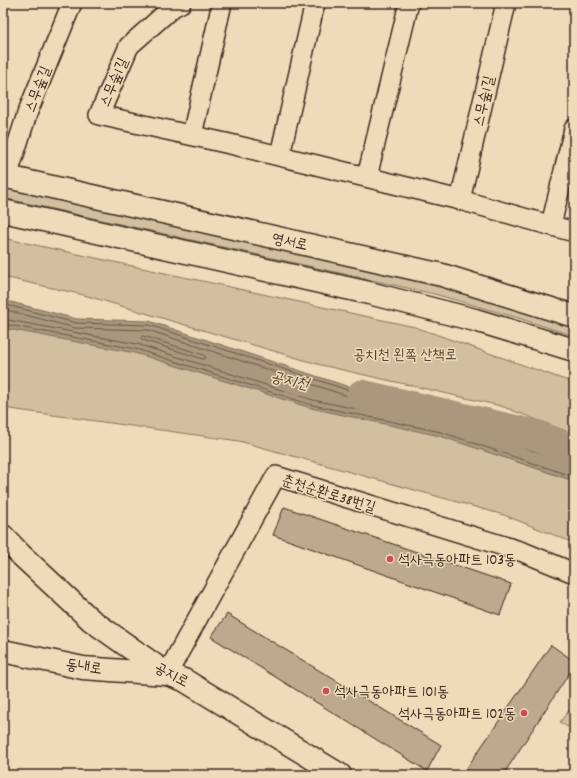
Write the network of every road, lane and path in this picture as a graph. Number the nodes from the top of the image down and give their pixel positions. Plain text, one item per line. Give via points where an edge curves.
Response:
1 (72, 3) edge
2 (181, 3) edge
3 (222, 3) edge
4 (315, 3) edge
5 (409, 3) edge
6 (506, 3) edge
7 (574, 129) edge
8 (192, 135) junction
9 (280, 156) junction
10 (5, 177) edge
11 (367, 177) junction
12 (460, 200) junction
13 (3, 211) edge
14 (551, 224) junction
15 (574, 232) edge
16 (574, 316) edge
17 (574, 350) edge
18 (3, 536) edge
19 (574, 573) edge
20 (3, 651) edge
21 (166, 674) junction
22 (340, 775) edge

1 - 10 street, 스무숲길 via 27,114
2 - 8 street, 스무숲1길 via 129,46 99,115
3 - 8 street
4 - 9 street
5 - 11 street
6 - 12 street, 스무숲1길
7 - 14 street
8 - 9 street, 스무숲1길
9 - 11 street, 스무숲1길
10 - 16 street, 영서로 via 442,275
11 - 12 street, 스무숲1길
12 - 14 street, 스무숲1길
13 - 17 street via 369,292
14 - 15 street, 스무숲1길
18 - 21 street, 공지로 via 90,620
19 - 21 street, 춘천순환로38번길 via 523,552 276,476
20 - 21 street, 동내로 via 82,668
21 - 22 street, 공지로 via 184,680

